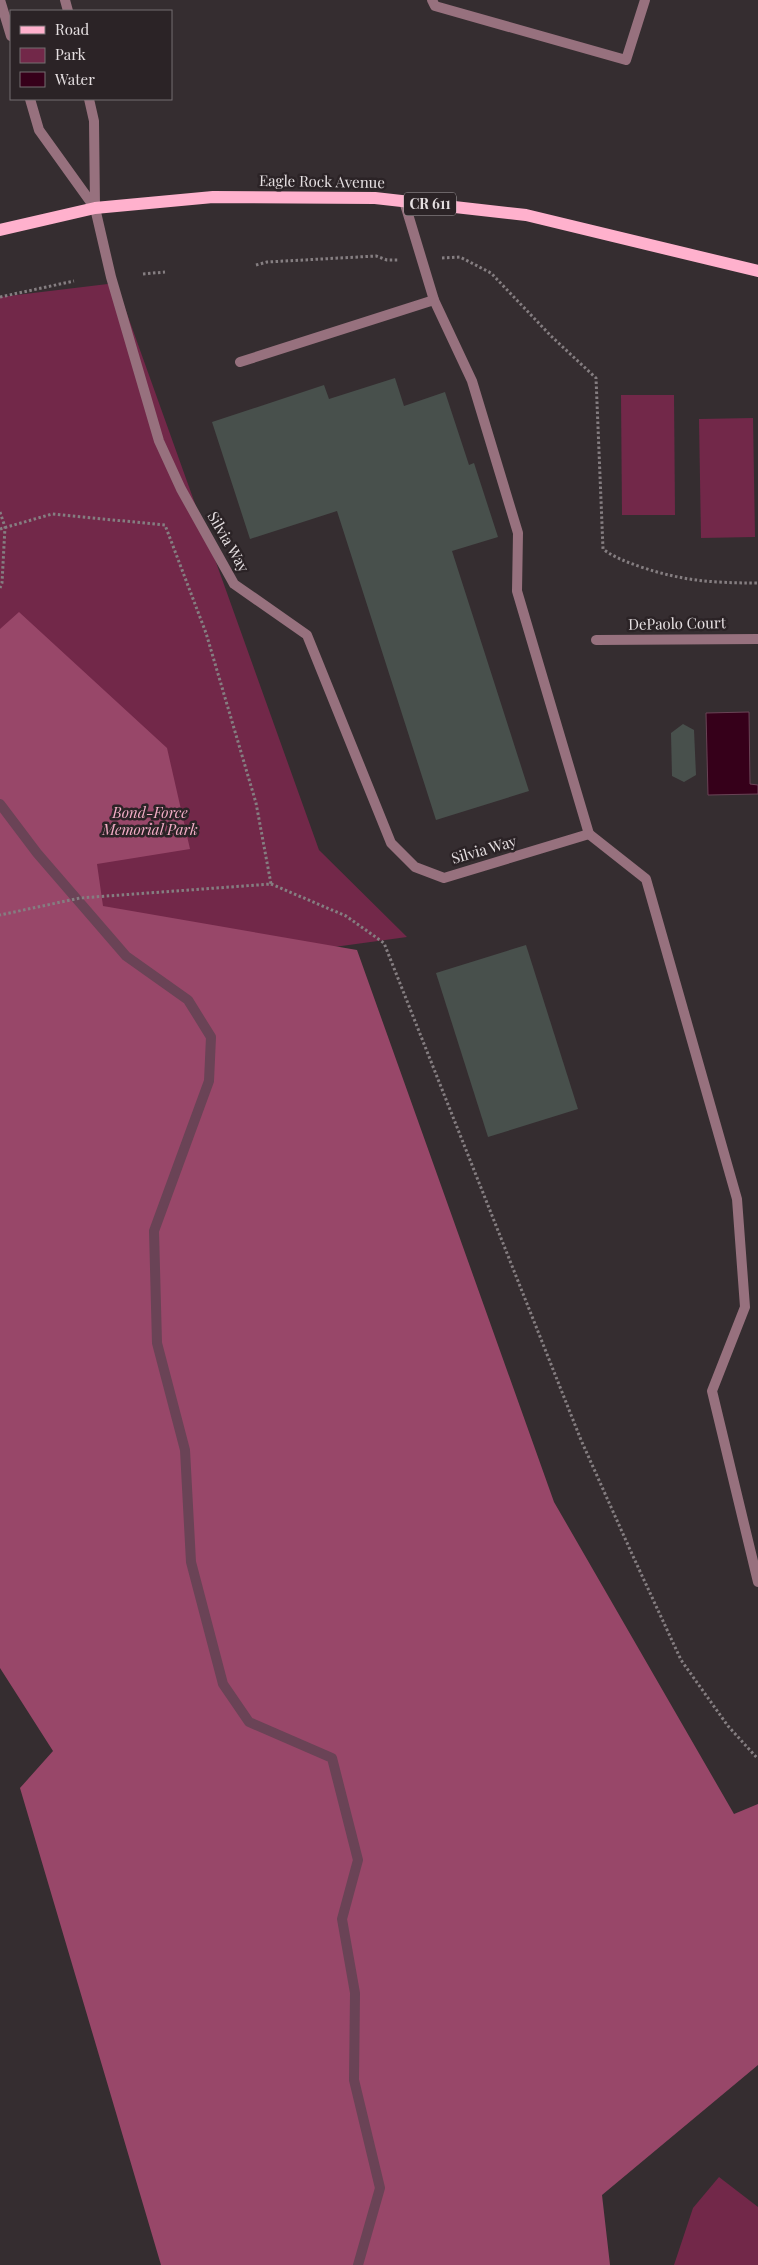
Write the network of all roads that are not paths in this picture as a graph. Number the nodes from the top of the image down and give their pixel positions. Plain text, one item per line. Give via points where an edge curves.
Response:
1 (0, 0) edge
2 (432, 0) edge
3 (645, 0) edge
4 (10, 33) edge
5 (30, 100) edge
6 (89, 100) edge
7 (404, 201) junction
8 (95, 208) junction
9 (0, 230) edge
10 (758, 272) edge
11 (434, 300) junction
12 (240, 362) dead end
13 (758, 639) edge
14 (596, 640) dead end
15 (589, 834) junction
16 (758, 1582) edge

1 - 4 street
2 - 3 street via 436,6 626,60
5 - 8 street via 39,130
6 - 8 street via 94,121
7 - 8 main road, Eagle Rock Avenue / CR 611 via 375,198 214,198
7 - 10 main road, Eagle Rock Avenue / CR 611 via 526,215
7 - 11 street
8 - 9 main road, Eagle Rock Avenue / CR 611
8 - 15 street, Silvia Way via 111,277 159,441 234,584 307,635 391,843 415,868 444,878
11 - 12 street
11 - 15 street via 472,382 518,534 517,592
13 - 14 street, DePaolo Court
15 - 16 street via 646,878 737,1198 745,1308 712,1391

